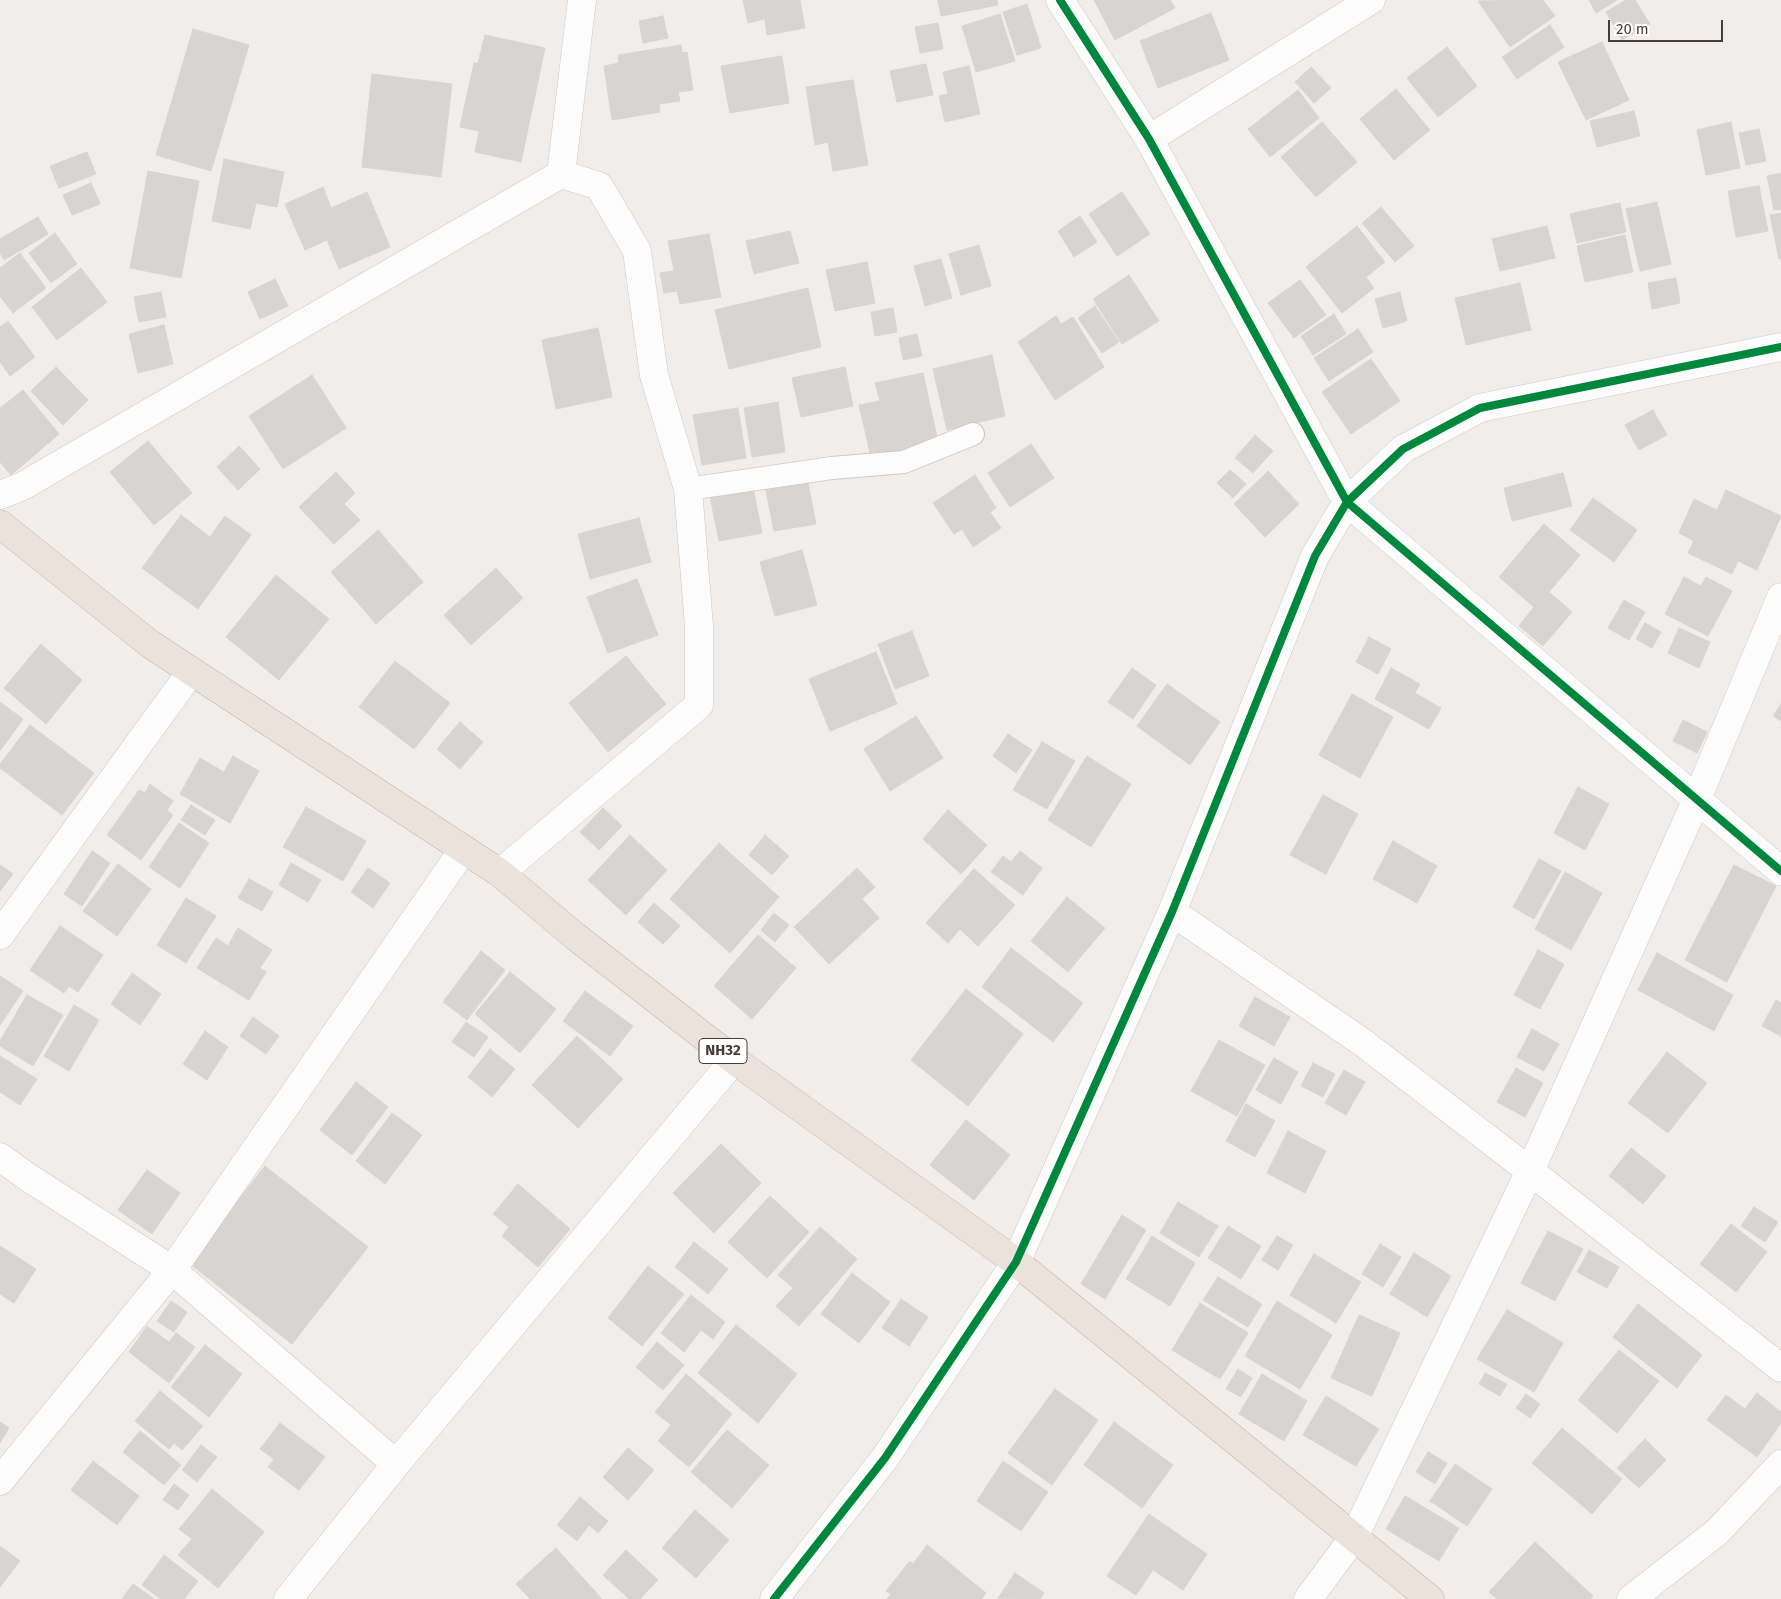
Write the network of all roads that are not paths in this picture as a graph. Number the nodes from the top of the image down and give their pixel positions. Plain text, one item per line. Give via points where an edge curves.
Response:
1 (582, 0) edge
2 (1060, 0) edge
3 (1371, 0) edge
4 (1149, 139) junction
5 (561, 174) junction
6 (1781, 347) edge
7 (973, 434) dead end
8 (688, 489) junction
9 (0, 495) edge
10 (1347, 502) junction
11 (0, 524) edge
12 (1781, 597) edge
13 (191, 672) junction
14 (1697, 799) junction
15 (463, 850) junction
16 (1781, 871) edge
17 (500, 874) junction
18 (1172, 912) junction
19 (0, 935) edge
20 (734, 1060) junction
21 (0, 1157) edge
22 (1530, 1171) junction
23 (1016, 1262) junction
24 (172, 1270) junction
25 (1781, 1368) edge
26 (396, 1464) junction
27 (1781, 1464) edge
28 (0, 1481) edge
29 (1354, 1537) junction
30 (288, 1599) edge
31 (774, 1599) edge
32 (1308, 1599) edge
33 (1430, 1599) edge
34 (1631, 1599) edge

1 - 5 street
2 - 4 street
3 - 4 street
4 - 10 street
5 - 8 street via 599,186 637,251 654,374
5 - 9 street via 21,487
6 - 10 street via 1480,408 1403,448
7 - 8 lane via 904,462 832,468
8 - 17 street via 699,626 698,705
10 - 14 street
10 - 18 street via 1314,556
11 - 13 highway, NH32 via 150,644
12 - 14 street
13 - 15 highway, NH32
13 - 19 street
14 - 16 street
14 - 22 street
15 - 17 highway, NH32
15 - 24 street
17 - 20 highway, NH32
18 - 22 street via 1362,1042
18 - 23 street
20 - 23 highway, NH32
20 - 26 street
21 - 24 street
22 - 25 street
22 - 29 street
23 - 29 highway, NH32
23 - 31 street via 885,1458
24 - 26 street
24 - 28 street
26 - 30 street
27 - 34 street via 1717,1532
29 - 32 street
29 - 33 highway, NH32

